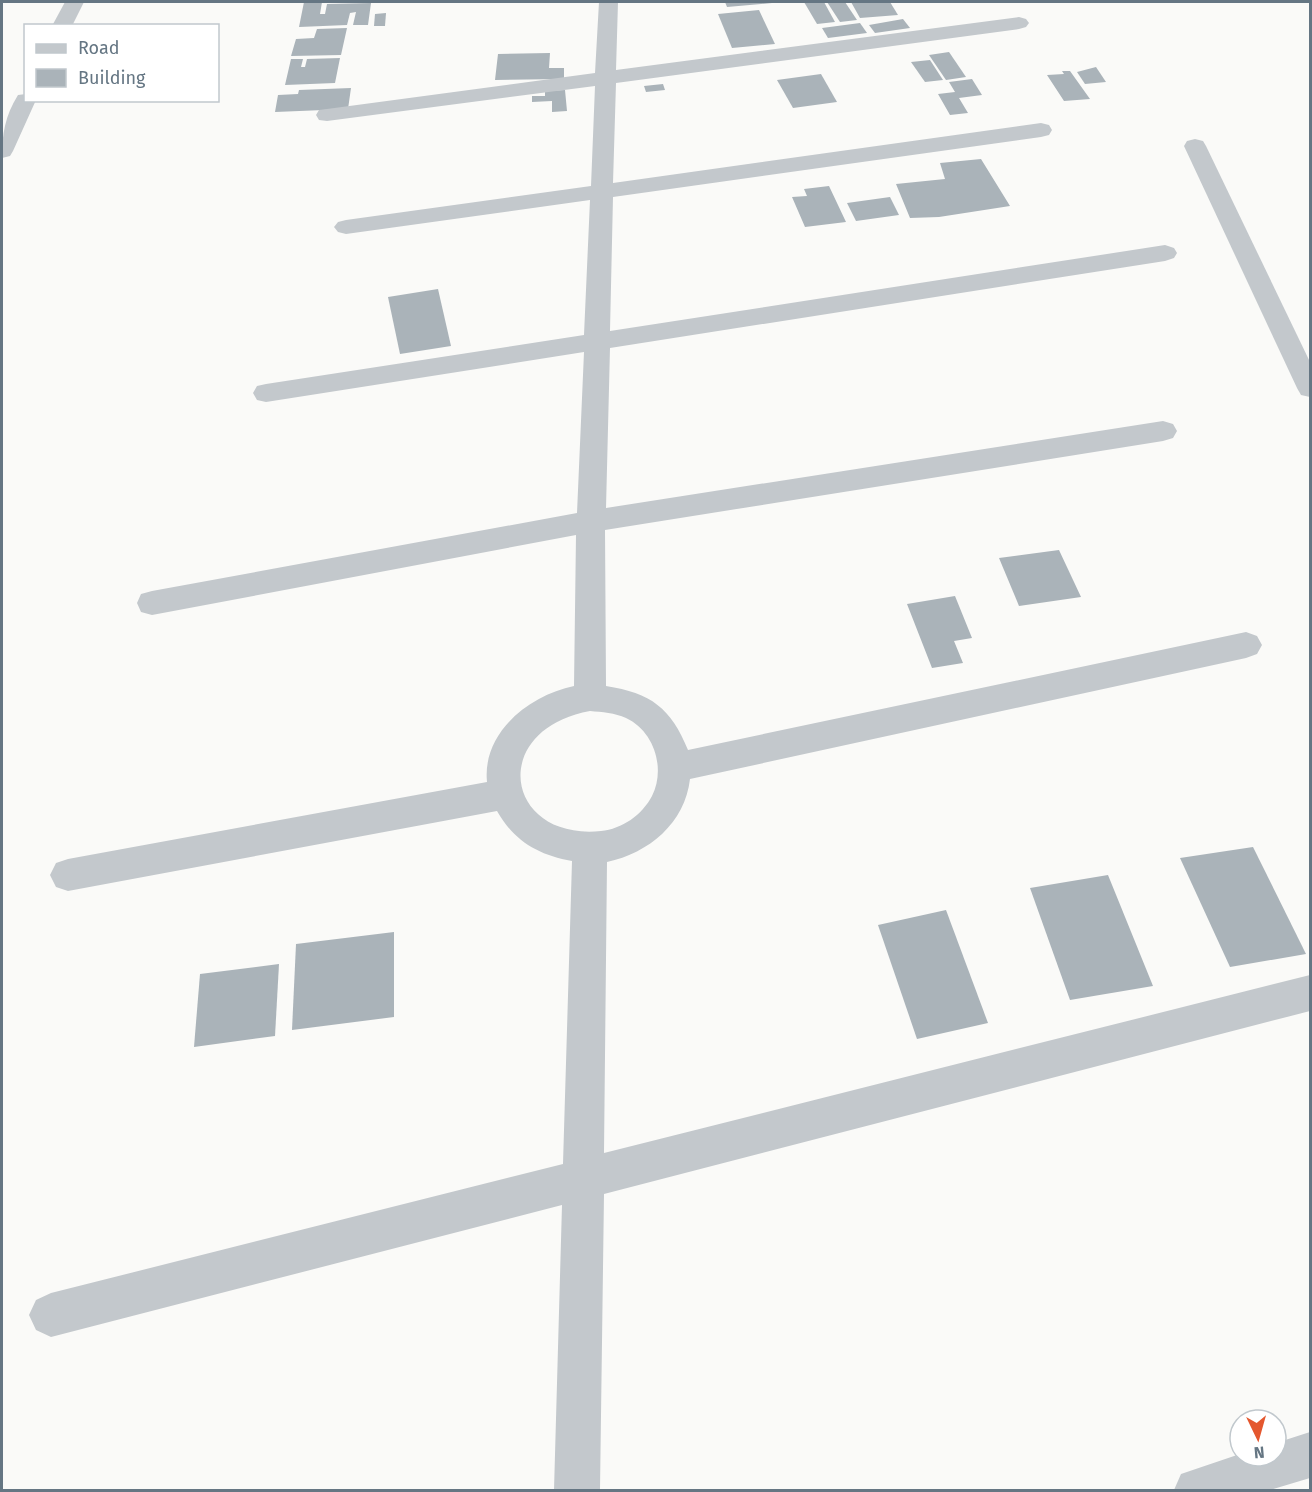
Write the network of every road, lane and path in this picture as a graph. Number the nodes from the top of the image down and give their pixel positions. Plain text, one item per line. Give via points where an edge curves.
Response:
1 (74, 2) edge
2 (608, 2) edge
3 (1018, 23) dead end
4 (63, 24) edge
5 (605, 78) junction
6 (25, 102) edge
7 (327, 115) dead end
8 (1041, 130) dead end
9 (1195, 146) dead end
10 (2, 151) edge
11 (602, 191) junction
12 (346, 227) dead end
13 (1165, 253) dead end
14 (597, 342) junction
15 (1311, 388) edge
16 (266, 393) dead end
17 (1163, 431) dead end
18 (591, 521) junction
19 (152, 603) dead end
20 (1246, 645) dead end
21 (590, 697) junction
22 (676, 767) junction
23 (506, 794) junction
24 (590, 849) junction
25 (68, 875) dead end
26 (1311, 993) edge
27 (583, 1179) junction
28 (51, 1315) dead end
29 (1311, 1455) edge
30 (577, 1491) edge
31 (1197, 1491) edge

1 - 4 street
2 - 5 street
3 - 5 street
5 - 7 street
5 - 11 street
6 - 10 street
8 - 11 street
9 - 15 street
11 - 12 street
11 - 14 street
13 - 14 street
14 - 16 street
14 - 18 street
17 - 18 street
18 - 19 street
18 - 21 street
20 - 22 street
21 - 22 street via 622,702 649,716 668,739
21 - 23 street via 559,703 532,718 513,740 504,766
22 - 24 street via 671,797 653,823 624,842
23 - 24 street via 522,823 553,843
23 - 25 street
24 - 27 street
26 - 27 street
27 - 28 street
27 - 30 street
29 - 31 street

